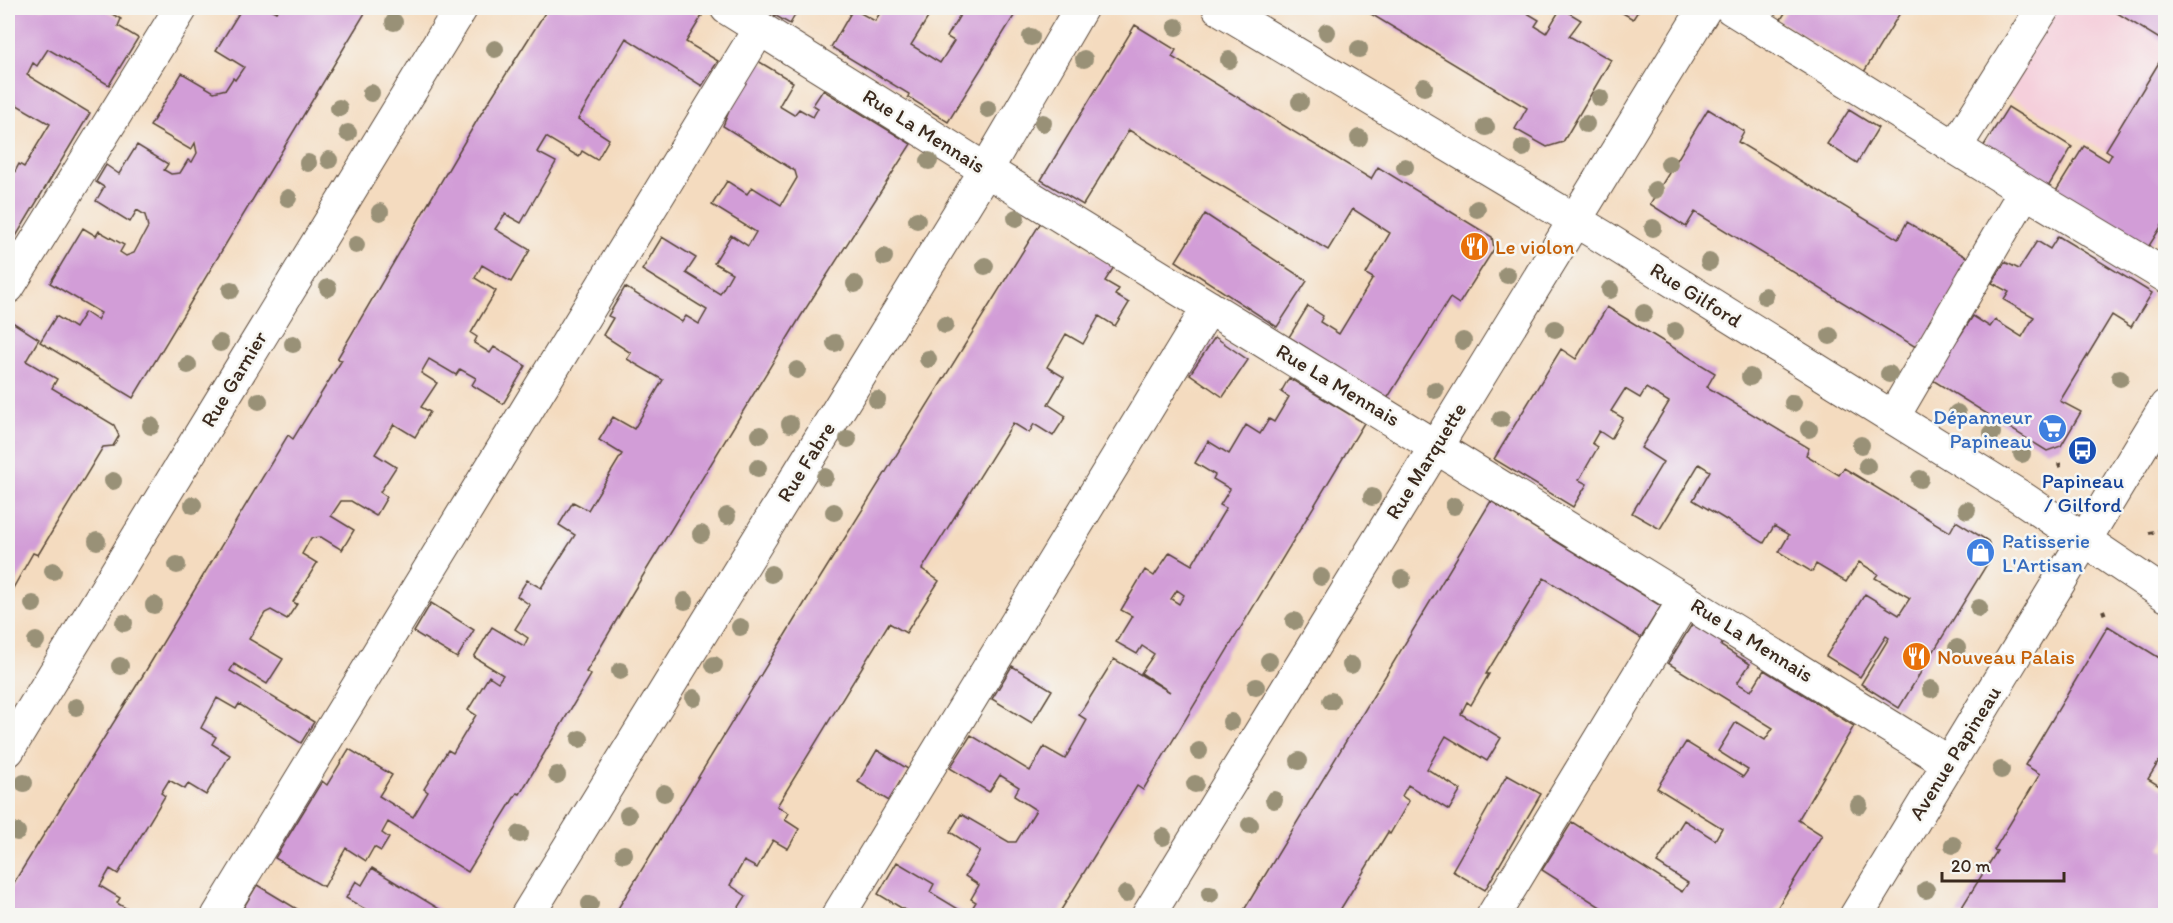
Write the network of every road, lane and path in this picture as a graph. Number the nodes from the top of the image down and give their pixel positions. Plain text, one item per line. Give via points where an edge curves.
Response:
1 (181, 8) edge
2 (461, 8) edge
3 (727, 8) edge
4 (1081, 8) edge
5 (1219, 8) edge
6 (1705, 8) edge
7 (1731, 8) edge
8 (2043, 8) edge
9 (760, 28) junction
10 (1956, 146) junction
11 (986, 170) junction
12 (2025, 191) junction
13 (1574, 220) junction
14 (2166, 276) edge
15 (8, 288) edge
16 (1209, 307) junction
17 (2166, 406) edge
18 (1893, 417) junction
19 (1435, 445) junction
20 (2059, 463) dead end
21 (2061, 471) dead end
22 (2159, 531) dead end
23 (2149, 533) dead end
24 (2084, 540) junction
25 (2017, 544) dead end
26 (2008, 545) dead end
27 (2166, 595) edge
28 (1685, 599) junction
29 (2103, 610) dead end
30 (2106, 618) dead end
31 (8, 750) edge
32 (1949, 763) junction
33 (218, 915) edge
34 (527, 915) edge
35 (838, 915) edge
36 (1148, 915) edge
37 (1492, 915) edge
38 (1856, 915) edge

1 - 15 street
2 - 31 street, Rue Garnier
3 - 9 street, Rue La Mennais
4 - 11 street, Rue Fabre
5 - 13 street, Rue Gilford
6 - 13 street, Rue Marquette
7 - 10 street
8 - 10 street
9 - 11 street, Rue La Mennais
9 - 33 street
10 - 12 street
11 - 16 street, Rue La Mennais
11 - 34 street, Rue Fabre
12 - 14 street
12 - 18 street
13 - 18 street, Rue Gilford
13 - 19 street, Rue Marquette
16 - 19 street, Rue La Mennais
16 - 35 street
17 - 24 street, Avenue Papineau
18 - 24 street, Rue Gilford
19 - 28 street, Rue La Mennais
19 - 36 street, Rue Marquette
20 - 21 path
22 - 23 path
24 - 27 street, Rue Gilford
24 - 32 street, Avenue Papineau
25 - 26 path
28 - 32 street, Rue La Mennais
28 - 37 street
29 - 30 path
32 - 38 street, Avenue Papineau

